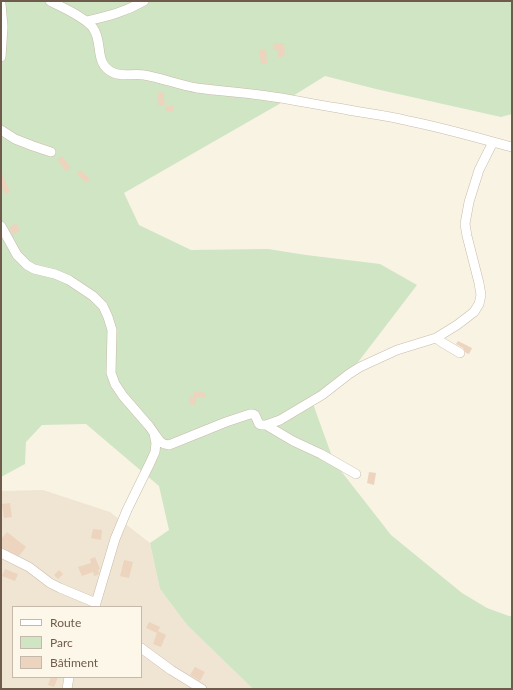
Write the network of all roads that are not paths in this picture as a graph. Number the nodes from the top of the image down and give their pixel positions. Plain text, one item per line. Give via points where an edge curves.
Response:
1 (50, 1) edge
2 (144, 1) edge
3 (1, 4) edge
4 (87, 21) junction
5 (1, 57) edge
6 (1, 130) edge
7 (493, 142) junction
8 (512, 148) edge
9 (51, 152) dead end
10 (1, 226) edge
11 (436, 338) junction
12 (460, 353) dead end
13 (266, 425) junction
14 (154, 433) junction
15 (356, 474) dead end
16 (1, 553) edge
17 (95, 605) edge
18 (142, 649) edge
19 (69, 678) edge
20 (67, 689) edge
21 (202, 689) edge

1 - 4 street
2 - 4 street via 119,13
3 - 5 street
4 - 7 street via 98,36 100,59 114,73 141,74 197,88 288,99 390,117
6 - 9 street via 15,139
7 - 8 street
7 - 11 street via 476,177 465,224 479,283 479,304 463,321
10 - 14 street via 17,255 27,265 69,280 103,306 112,330 111,373 115,384
11 - 12 street
11 - 13 street via 397,350 360,367 322,395 280,420
13 - 14 street via 259,424 255,415 250,414 169,445 163,444
13 - 15 street
14 - 17 street via 155,452 115,539
16 - 17 street via 30,567 50,583
18 - 21 street
19 - 20 street

